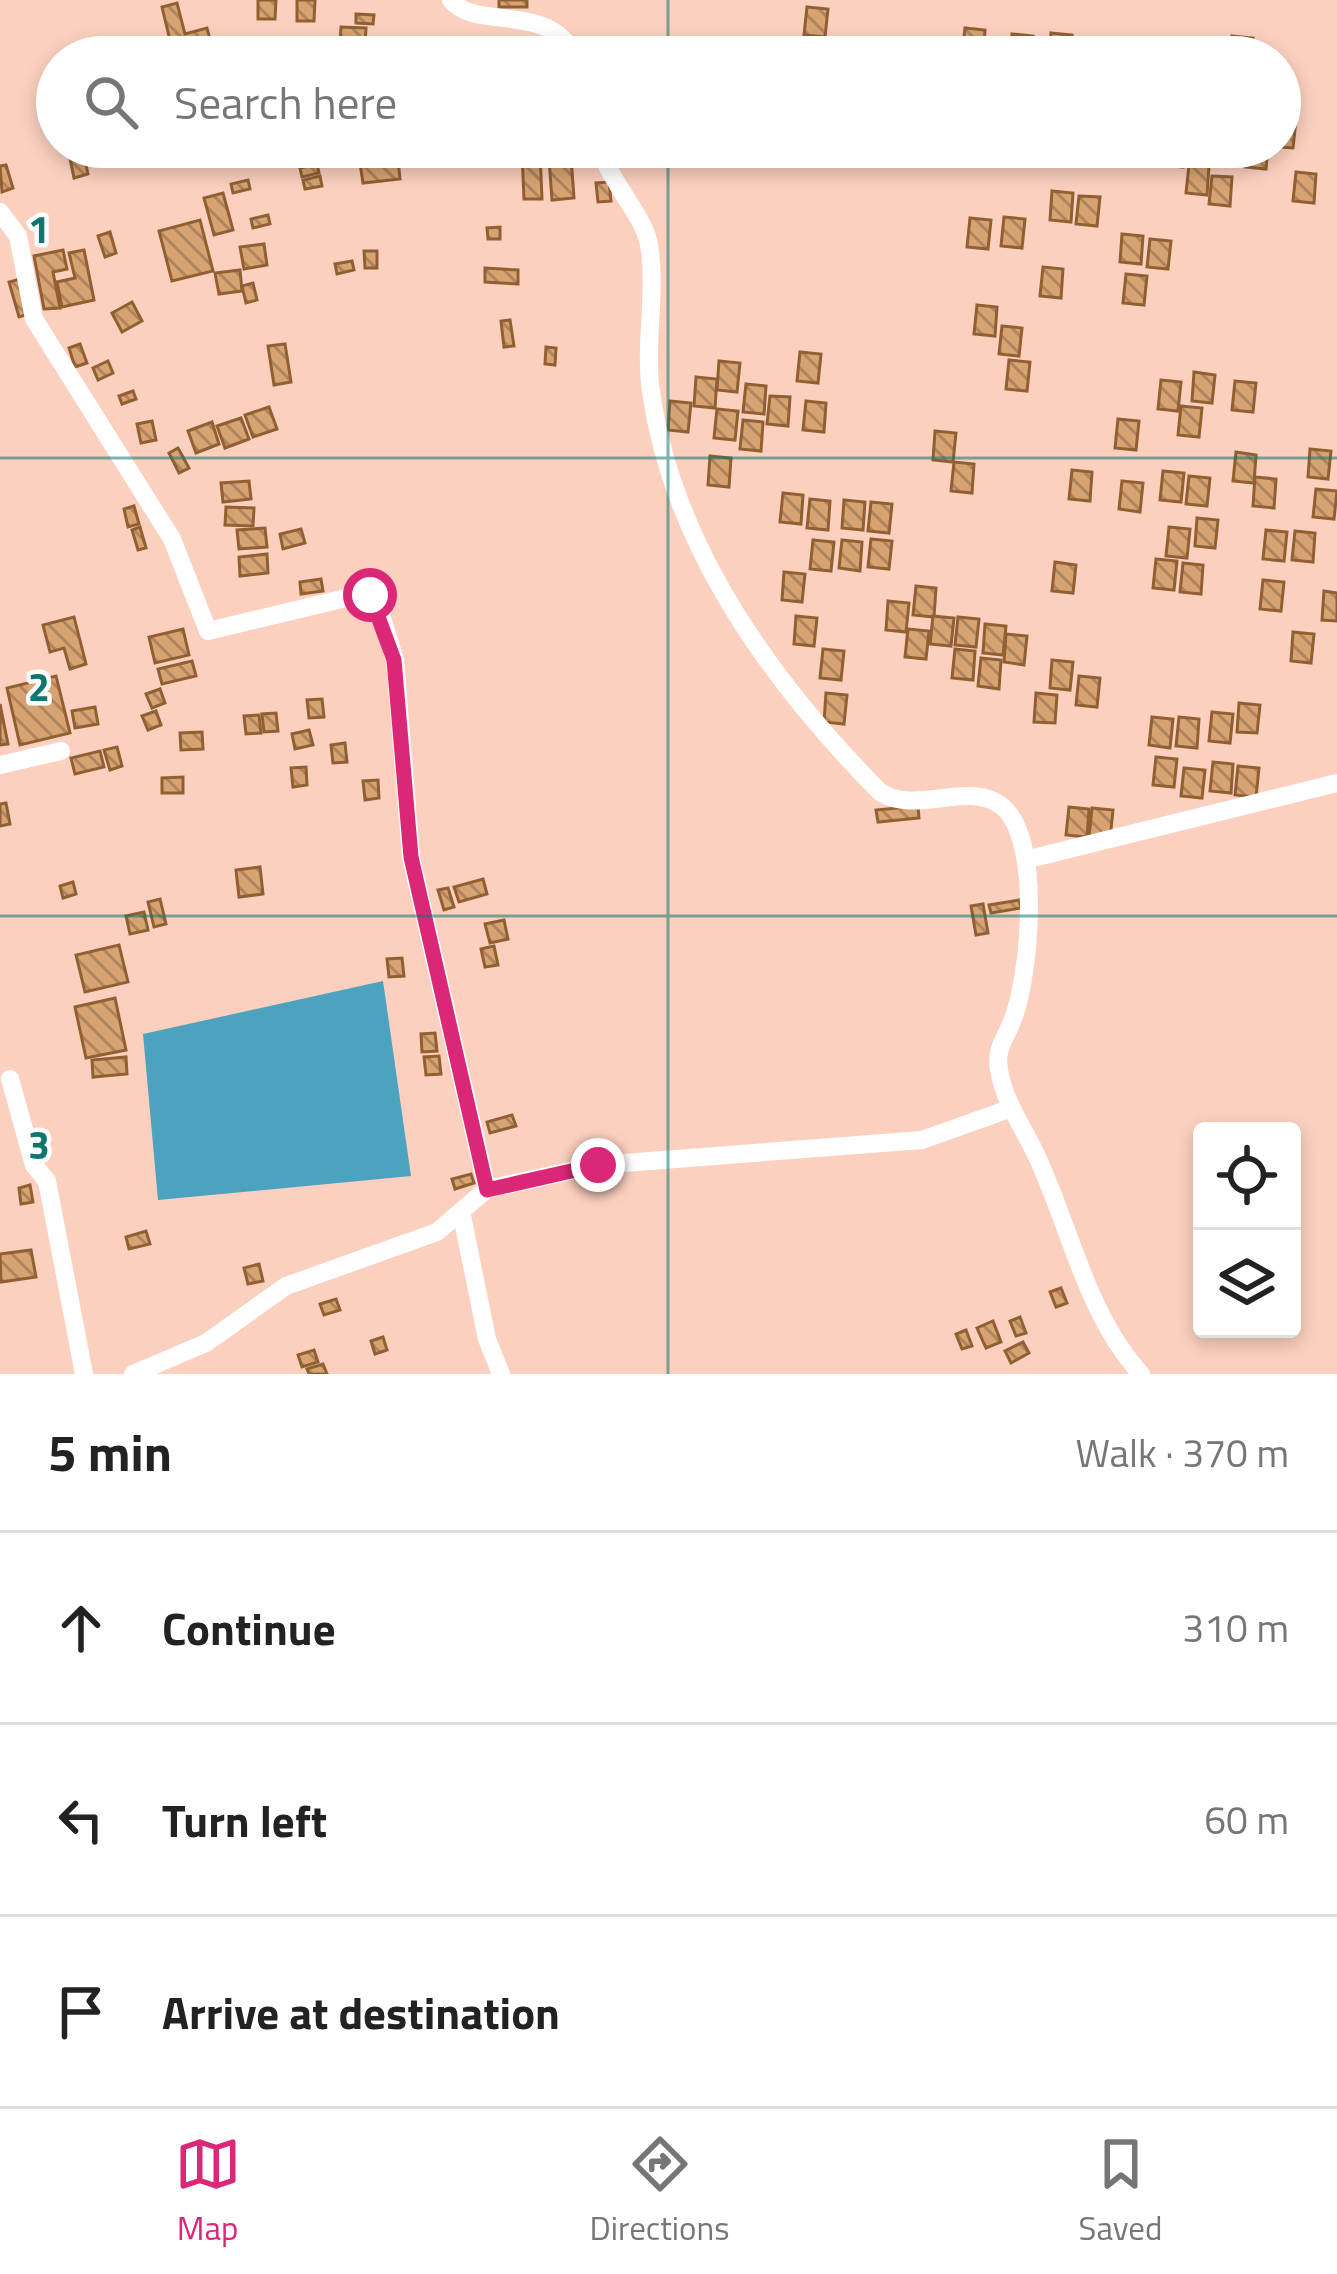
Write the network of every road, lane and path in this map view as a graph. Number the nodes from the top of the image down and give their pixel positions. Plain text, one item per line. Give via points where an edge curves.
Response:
1 (451, 0) edge
2 (560, 36) edge
3 (606, 168) edge
4 (0, 212) edge
5 (61, 751) dead end
6 (0, 765) edge
7 (1337, 783) edge
8 (1029, 859) junction
9 (10, 1079) dead end
10 (1009, 1109) junction
11 (487, 1190) junction
12 (462, 1216) junction
13 (85, 1374) edge
14 (133, 1374) edge
15 (501, 1374) edge
16 (1142, 1374) edge

1 - 2 street via 467,11 552,25
3 - 8 street via 649,241 658,439 677,507 712,574 806,712 880,792 919,802 982,797 1000,804
4 - 11 street via 18,236 34,319 172,538 208,632 362,593 376,599 394,660 411,857
5 - 6 street
7 - 8 street
8 - 10 street via 1013,1018 999,1044
9 - 13 street via 46,1181
10 - 11 street via 922,1139 598,1165
10 - 16 street via 1038,1157 1106,1326
11 - 12 street
12 - 14 street via 406,1247 286,1286 206,1343
12 - 15 street

